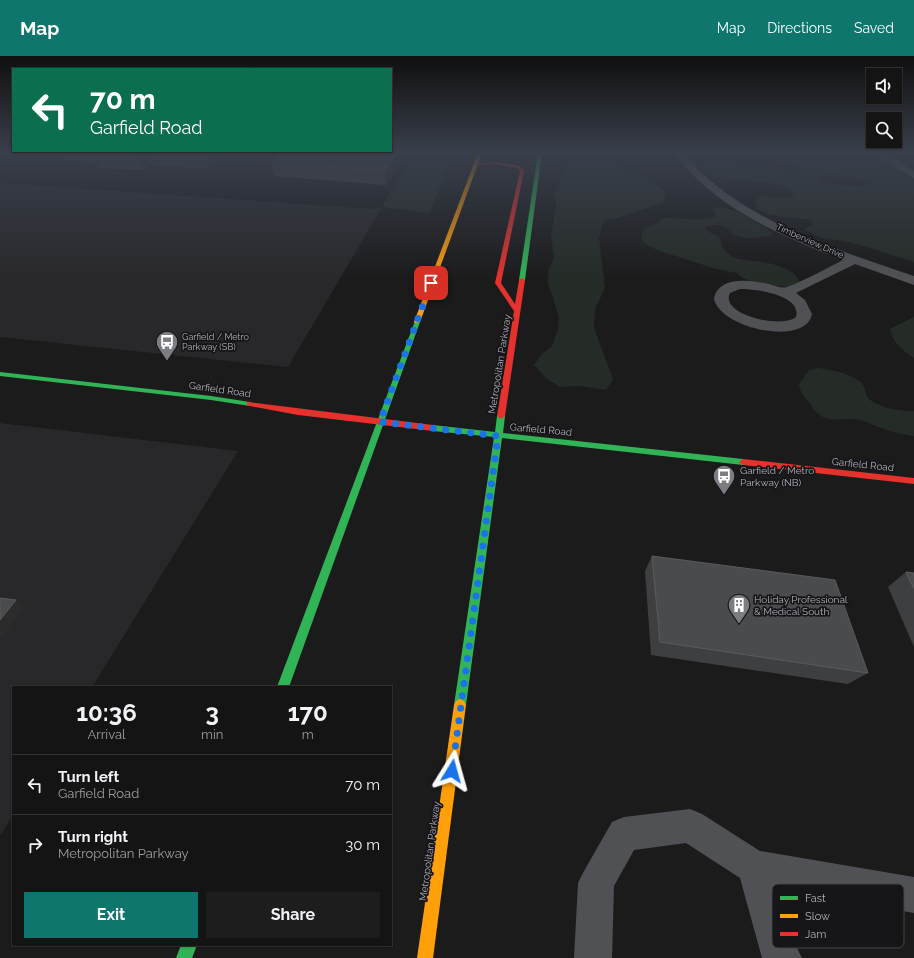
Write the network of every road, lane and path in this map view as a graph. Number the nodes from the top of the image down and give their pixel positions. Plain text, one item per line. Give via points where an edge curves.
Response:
1 (464, 195) edge
2 (517, 195) edge
3 (534, 195) edge
4 (723, 195) edge
5 (853, 260) junction
6 (914, 281) edge
7 (786, 293) junction
8 (518, 312) junction
9 (0, 374) edge
10 (380, 422) junction
11 (498, 436) junction
12 (914, 481) edge
13 (283, 686) edge
14 (754, 866) junction
15 (853, 884) edge
16 (904, 893) edge
17 (914, 895) edge
18 (772, 930) edge
19 (189, 946) edge
20 (778, 948) edge
21 (184, 958) edge
22 (425, 958) edge
23 (593, 958) edge
24 (783, 958) edge

1 - 10 main road
2 - 8 main road via 498,282
3 - 8 main road, Metropolitan Parkway
4 - 5 street, Timberview Drive via 786,231
5 - 6 street, Timberview Drive
5 - 7 street
7 - 7 street via 765,286 743,285 728,289 721,298 727,309 746,320 783,326 801,321 805,316 802,304
8 - 11 main road, Metropolitan Parkway
9 - 10 main road, Garfield Road via 211,398
10 - 11 main road, Garfield Road
10 - 13 main road
11 - 12 main road, Garfield Road
11 - 22 main road, Metropolitan Parkway
14 - 15 street
14 - 18 street
14 - 23 street via 690,826 624,834 596,883
16 - 17 street
19 - 21 main road
20 - 24 street

